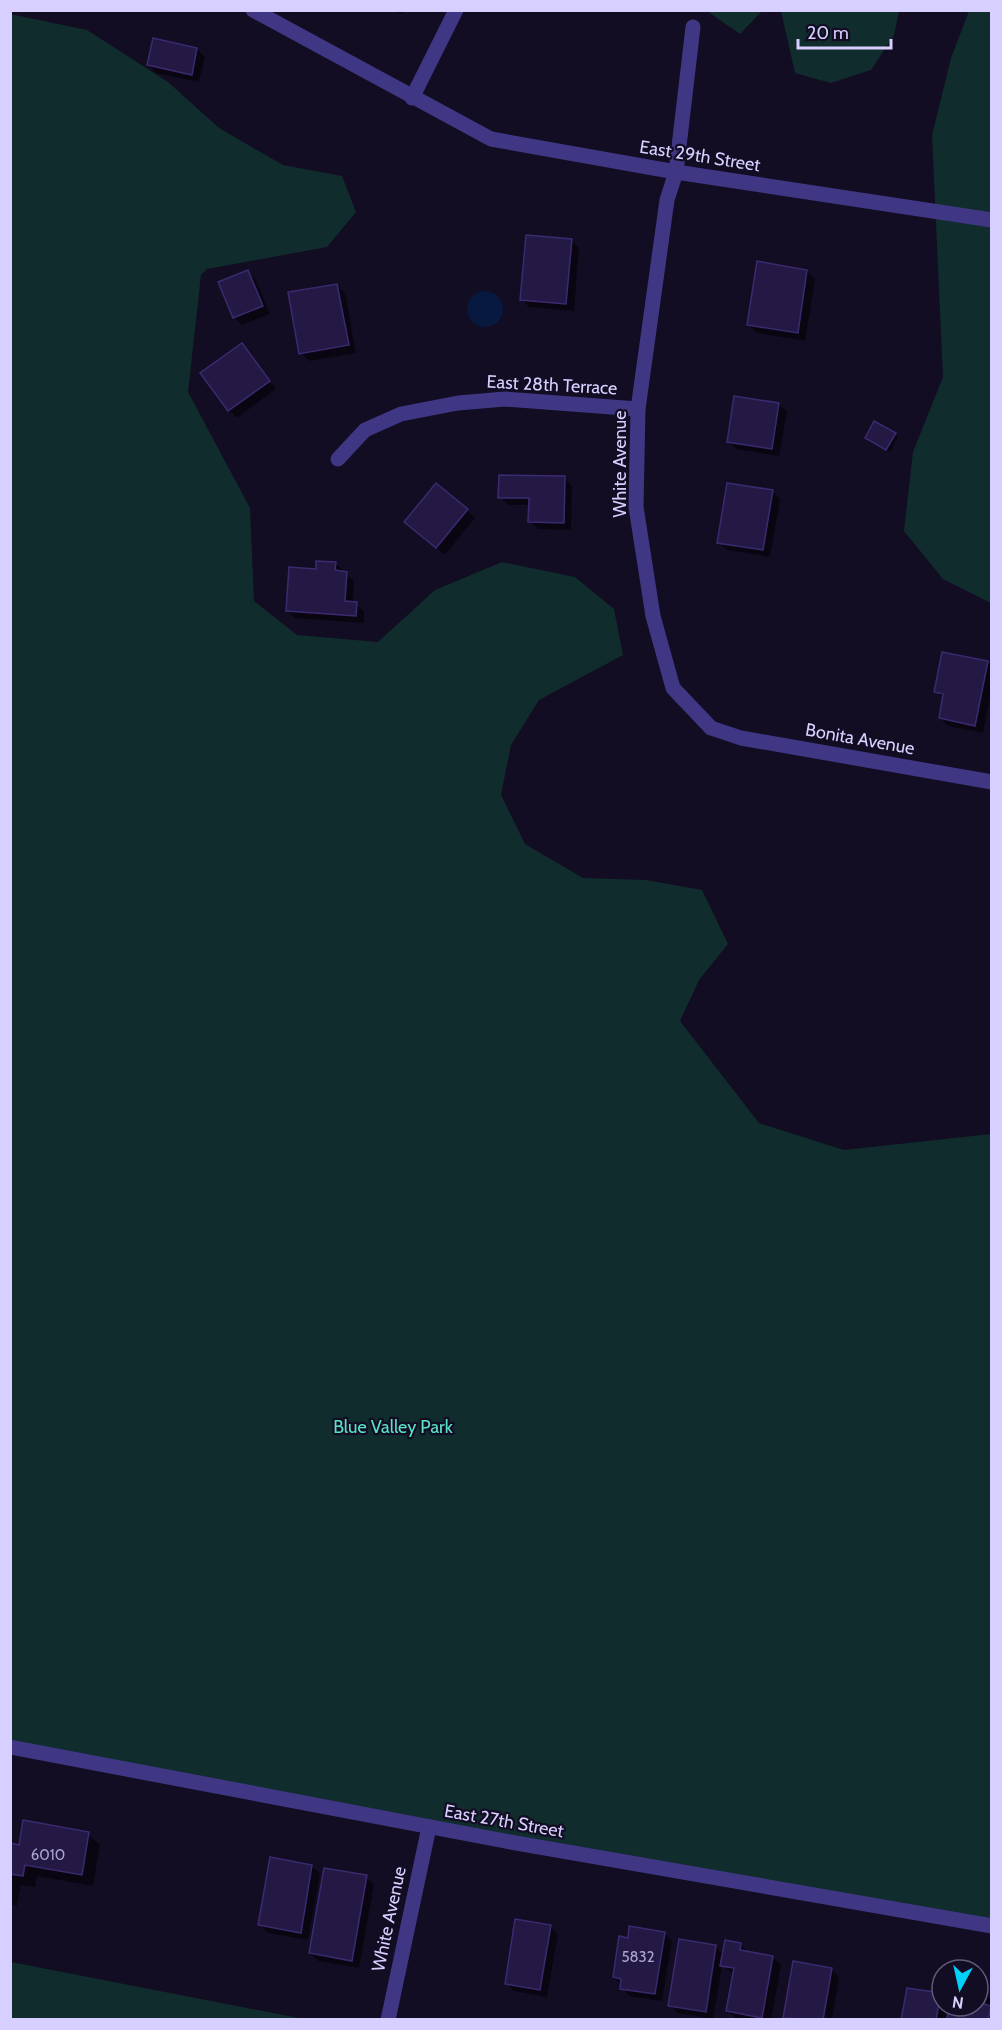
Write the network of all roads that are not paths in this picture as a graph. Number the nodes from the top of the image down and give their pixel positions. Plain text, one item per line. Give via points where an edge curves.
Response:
1 (253, 10) edge
2 (456, 10) edge
3 (693, 27) dead end
4 (412, 98) junction
5 (676, 172) junction
6 (992, 220) edge
7 (638, 409) junction
8 (338, 459) dead end
9 (722, 732) joint
10 (992, 782) edge
11 (10, 1747) edge
12 (429, 1827) junction
13 (992, 1926) edge
14 (388, 2019) edge

1 - 4 street, East 29th Street
2 - 4 street
3 - 5 street, White Avenue
4 - 5 street, East 29th Street via 491,139
5 - 6 street, East 29th Street
5 - 7 street, White Avenue via 667,200
7 - 8 street, East 28th Terrace via 506,399 458,403 401,414 365,430
7 - 9 street, White Avenue via 636,507 652,616 674,688 711,728
9 - 10 street, Bonita Avenue
11 - 12 street, East 27th Street
12 - 13 street, East 27th Street
12 - 14 street, White Avenue

